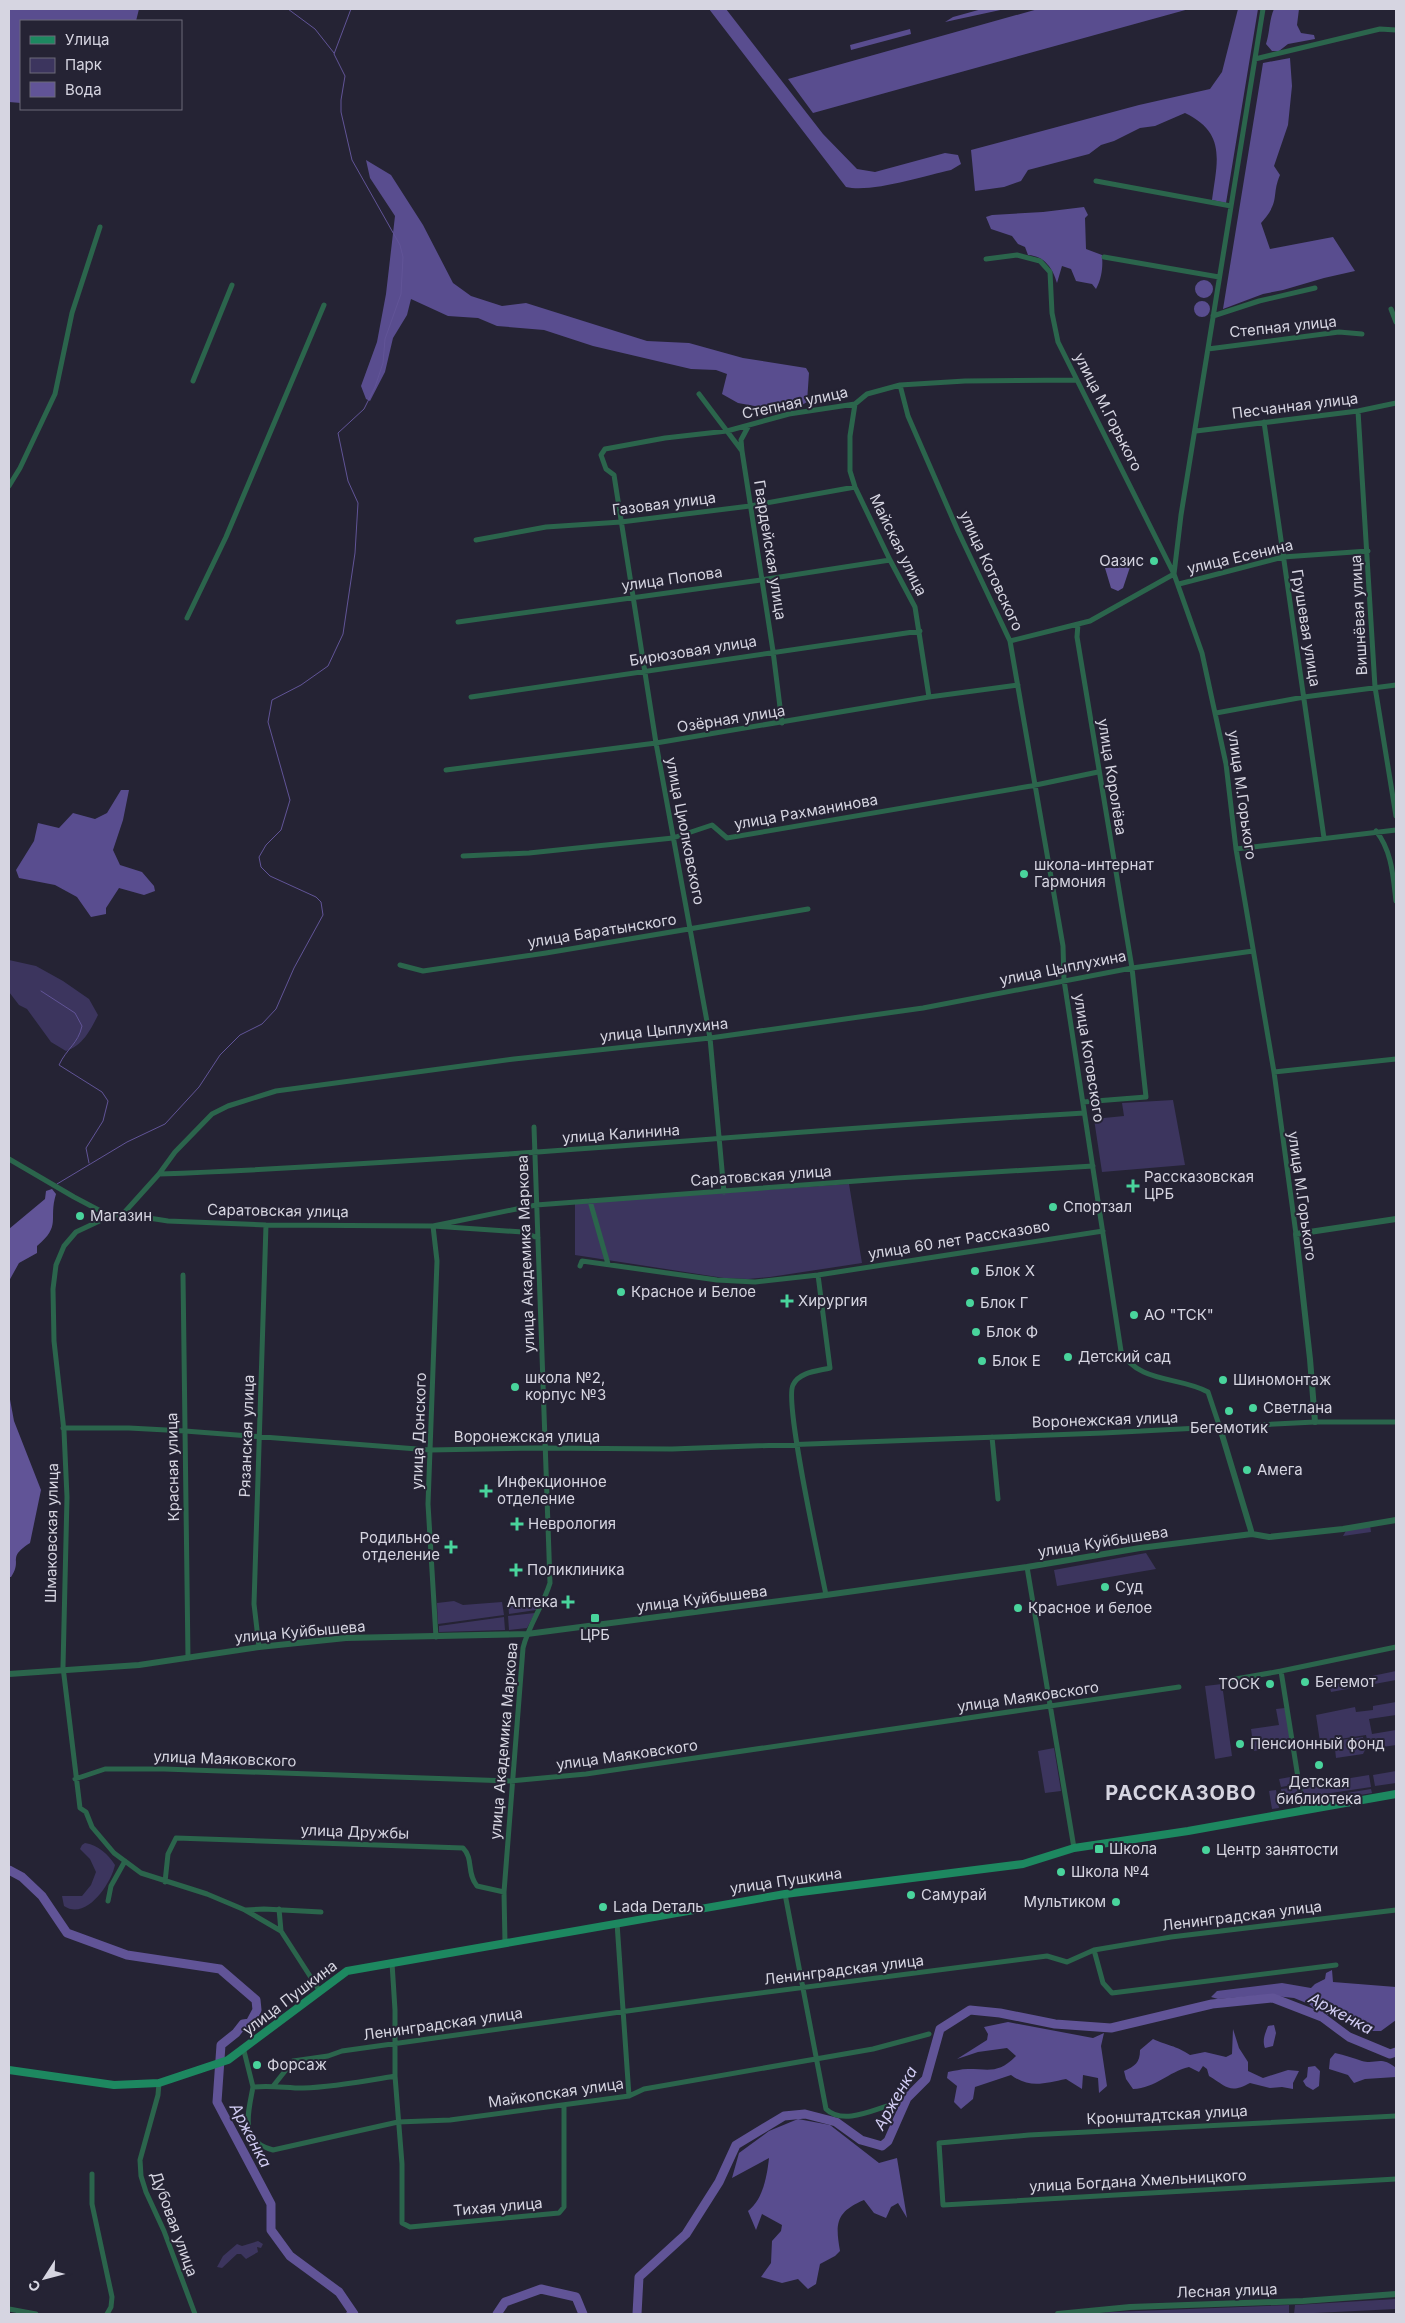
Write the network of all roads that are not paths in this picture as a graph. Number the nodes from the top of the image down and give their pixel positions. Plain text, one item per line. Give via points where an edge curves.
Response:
1 (1263, 9) edge
2 (1396, 30) edge
3 (1255, 59) junction
4 (1096, 180) dead end
5 (1231, 206) junction
6 (100, 228) dead end
7 (1104, 257) dead end
8 (986, 259) dead end
9 (1219, 277) junction
10 (232, 285) dead end
11 (1316, 288) dead end
12 (324, 305) dead end
13 (1391, 309) dead end
14 (1213, 316) junction
15 (1396, 322) edge
16 (1362, 334) dead end
17 (1208, 348) junction
18 (1077, 380) junction
19 (193, 381) dead end
20 (900, 385) junction
21 (699, 394) dead end
22 (855, 404) junction
23 (1396, 404) edge
24 (1358, 411) junction
25 (1264, 422) junction
26 (749, 425) junction
27 (727, 431) junction
28 (1196, 431) junction
29 (742, 451) junction
30 (614, 475) joint
31 (9, 486) edge
32 (855, 487) junction
33 (750, 506) junction
34 (621, 522) junction
35 (476, 540) dead end
36 (1368, 551) junction
37 (1282, 557) junction
38 (890, 560) junction
39 (1174, 574) junction
40 (761, 580) junction
41 (1178, 584) junction
42 (634, 597) junction
43 (187, 618) dead end
44 (458, 622) dead end
45 (1078, 624) junction
46 (920, 630) junction
47 (1010, 641) junction
48 (773, 651) junction
49 (645, 671) junction
50 (1018, 685) junction
51 (1396, 685) edge
52 (1375, 687) junction
53 (471, 697) dead end
54 (1304, 697) junction
55 (929, 698) junction
56 (1216, 713) junction
57 (782, 723) junction
58 (656, 743) junction
59 (446, 770) dead end
60 (1098, 772) junction
61 (1036, 785) junction
62 (1396, 816) edge
63 (1396, 830) edge
64 (1376, 831) junction
65 (673, 838) junction
66 (1324, 838) junction
67 (1236, 849) junction
68 (463, 856) dead end
69 (1396, 901) edge
70 (808, 909) dead end
71 (692, 929) junction
72 (1253, 951) junction
73 (400, 965) dead end
74 (1132, 968) junction
75 (1064, 980) junction
76 (710, 1038) junction
77 (1396, 1060) edge
78 (1274, 1072) junction
79 (1083, 1102) junction
80 (1084, 1113) junction
81 (534, 1127) dead end
82 (720, 1140) junction
83 (535, 1153) junction
84 (9, 1159) edge
85 (1093, 1166) junction
86 (158, 1174) junction
87 (724, 1192) junction
88 (590, 1201) junction
89 (536, 1205) junction
90 (123, 1214) junction
91 (110, 1216) junction
92 (1396, 1219) edge
93 (266, 1225) junction
94 (433, 1226) junction
95 (1103, 1231) junction
96 (1296, 1234) junction
97 (538, 1238) junction
98 (608, 1264) junction
99 (580, 1266) dead end
100 (183, 1275) dead end
101 (818, 1275) junction
102 (1315, 1422) junction
103 (1396, 1422) edge
104 (63, 1428) junction
105 (1220, 1428) junction
106 (185, 1431) junction
107 (260, 1437) junction
108 (992, 1437) junction
109 (797, 1444) junction
110 (546, 1448) junction
111 (430, 1450) junction
112 (998, 1498) dead end
113 (1396, 1520) edge
114 (1252, 1534) junction
115 (1027, 1567) junction
116 (826, 1595) junction
117 (526, 1634) junction
118 (436, 1637) junction
119 (259, 1646) junction
120 (1396, 1647) edge
121 (188, 1658) junction
122 (63, 1671) junction
123 (1280, 1671) junction
124 (9, 1674) edge
125 (1230, 1680) dead end
126 (1179, 1688) dead end
127 (1049, 1706) junction
128 (75, 1778) junction
129 (512, 1781) junction
130 (1396, 1794) edge
131 (1303, 1809) junction
132 (1074, 1848) junction
133 (125, 1861) junction
134 (165, 1882) junction
135 (504, 1892) junction
136 (785, 1894) junction
137 (108, 1901) dead end
138 (280, 1909) junction
139 (245, 1910) junction
140 (1396, 1910) edge
141 (321, 1912) dead end
142 (617, 1923) junction
143 (281, 1931) junction
144 (505, 1943) junction
145 (1094, 1950) junction
146 (392, 1963) junction
147 (1336, 1964) dead end
148 (803, 1988) junction
149 (319, 1990) junction
150 (622, 2012) junction
151 (929, 2034) dead end
152 (396, 2043) junction
153 (244, 2051) junction
154 (817, 2058) junction
155 (9, 2070) edge
156 (395, 2076) junction
157 (159, 2083) junction
158 (274, 2085) junction
159 (253, 2087) junction
160 (629, 2096) junction
161 (894, 2104) dead end
162 (564, 2105) junction
163 (1396, 2116) edge
164 (398, 2122) junction
165 (939, 2143) joint
166 (92, 2174) dead end
167 (1396, 2179) edge
168 (1396, 2294) edge
169 (9, 2308) edge
170 (36, 2314) edge
171 (107, 2314) edge
172 (195, 2314) edge
173 (1058, 2314) edge

1 - 3 street
2 - 3 street via 1380,29
3 - 5 street
4 - 5 street
5 - 9 street
6 - 31 street via 72,313 55,394
7 - 9 street
8 - 18 street, улица М.Горького via 1017,255 1040,261 1050,272 1052,313 1058,342
9 - 14 street
10 - 19 street
11 - 14 street
12 - 43 street via 226,537
13 - 15 street
14 - 17 street
16 - 17 street, Степная улица via 1339,332
17 - 28 street
18 - 20 street, Степная улица
18 - 39 street, улица М.Горького
20 - 22 street, Степная улица via 867,394
20 - 47 street, улица Котовского via 912,425
21 - 27 street, Гвардейская улица
22 - 26 street, Степная улица via 789,414
22 - 32 street, Майская улица via 850,436 850,471
23 - 24 street, Песчанная улица
24 - 25 street, Песчанная улица
24 - 36 street, Вишнёвая улица
25 - 28 street, Песчанная улица
25 - 37 street, Грушевая улица
26 - 27 street, Степная улица
26 - 29 street via 741,440
27 - 29 street, Гвардейская улица
27 - 30 street, Степная улица via 605,449 601,459
28 - 39 street
29 - 33 street, Гвардейская улица
30 - 34 street, улица Циолковского
32 - 33 street, Газовая улица
32 - 38 street, Майская улица
33 - 34 street, Газовая улица
33 - 40 street, Гвардейская улица
34 - 35 street, Газовая улица via 546,527
34 - 42 street, улица Циолковского
36 - 37 street, улица Есенина
36 - 52 street, Вишнёвая улица
37 - 41 street, улица Есенина
37 - 54 street, Грушевая улица
38 - 40 street, улица Попова
38 - 46 street, Майская улица via 915,608
39 - 41 street, улица М.Горького
39 - 45 street via 1090,621
40 - 42 street, улица Попова
40 - 48 street, Гвардейская улица
41 - 56 street, улица М.Горького via 1202,653
42 - 44 street, улица Попова
42 - 49 street, улица Циолковского
45 - 47 street
45 - 60 street, улица Королёва via 1077,637
46 - 48 street, Бирюзовая улица
46 - 55 street, Майская улица
47 - 50 street, улица Котовского
48 - 49 street, Бирюзовая улица
48 - 57 street, Гвардейская улица
49 - 53 street, Бирюзовая улица
49 - 58 street, улица Циолковского
50 - 55 street, Озёрная улица
50 - 61 street, улица Котовского
51 - 52 street
52 - 54 street
52 - 62 street, Вишнёвая улица
54 - 56 street
54 - 66 street, Грушевая улица
55 - 57 street, Озёрная улица
56 - 67 street, улица М.Горького
57 - 58 street, Озёрная улица
58 - 59 street, Озёрная улица
58 - 65 street, улица Циолковского
60 - 61 street, улица Рахманинова
60 - 74 street, улица Королёва
61 - 65 street, улица Рахманинова via 727,838 712,825
61 - 75 street, улица Котовского via 1063,946
63 - 64 street
64 - 66 street
64 - 69 street via 1385,841 1390,858
65 - 68 street, улица Рахманинова via 529,853
65 - 71 street, улица Циолковского
66 - 67 street
67 - 72 street, улица М.Горького
70 - 71 street, улица Баратынского
71 - 73 street, улица Баратынского via 422,971
71 - 76 street, улица Циолковского
72 - 74 street, улица Цыплухина
72 - 78 street, улица М.Горького
74 - 75 street, улица Цыплухина
74 - 79 street, улица Королёва via 1146,1097
75 - 76 street, улица Цыплухина via 923,1008
75 - 79 street, улица Котовского
76 - 82 street, улица Циолковского
76 - 86 street, улица Цыплухина via 514,1059 276,1091 212,1114
77 - 78 street
78 - 96 street, улица М.Горького
79 - 80 street, улица Котовского
80 - 82 street, улица Калинина
80 - 85 street, улица Котовского
81 - 83 street, улица Академика Маркова
82 - 83 street, улица Калинина
82 - 87 street, улица Циолковского
83 - 86 street, улица Калинина
83 - 89 street, улица Академика Маркова
84 - 91 street
85 - 87 street, Саратовская улица
85 - 95 street, улица Котовского
86 - 90 street, улица Цыплухина
87 - 88 street, Саратовская улица
88 - 89 street, Саратовская улица
88 - 98 street
89 - 94 street, Саратовская улица
89 - 97 street, улица Академика Маркова
90 - 91 street, Саратовская улица
90 - 93 street, Саратовская улица via 168,1221
91 - 104 street, Шмаковская улица via 76,1232 64,1246 56,1265 52,1289 54,1341
92 - 96 street
93 - 94 street, Саратовская улица
93 - 107 street, Рязанская улица
94 - 97 street, Саратовская улица via 523,1232
94 - 111 street, улица Донского via 437,1261
95 - 101 street, улица 60 лет Рассказово
95 - 105 street, улица Котовского via 1118,1340 1124,1358 1129,1365 1148,1375 1208,1392
96 - 102 street, улица М.Горького
97 - 110 street, улица Академика Маркова
98 - 99 street, улица 60 лет Рассказово via 582,1261
98 - 101 street, улица 60 лет Рассказово via 733,1282
100 - 106 street, Красная улица
101 - 109 street via 830,1368 801,1376 792,1386 790,1398
102 - 103 street, Воронежская улица
102 - 105 street, Воронежская улица
104 - 106 street, Воронежская улица
104 - 122 street, Шмаковская улица via 67,1497
105 - 108 street, Воронежская улица
105 - 114 street
106 - 107 street, Воронежская улица
106 - 121 street, Красная улица
107 - 111 street, Воронежская улица
107 - 119 street, Рязанская улица via 254,1604
108 - 109 street, Воронежская улица
108 - 112 street
109 - 110 street, Воронежская улица via 672,1449
109 - 116 street
110 - 111 street, Воронежская улица
110 - 117 street, улица Академика Маркова via 550,1582 540,1612
111 - 118 street, улица Донского via 428,1504
113 - 114 street, улица Куйбышева via 1269,1537
114 - 115 street, улица Куйбышева
115 - 116 street, улица Куйбышева
115 - 127 street
116 - 117 street, улица Куйбышева
117 - 118 street, улица Куйбышева
117 - 129 street, улица Академика Маркова
118 - 119 street, улица Куйбышева via 346,1638
119 - 121 street, улица Куйбышева
120 - 123 street
121 - 122 street, улица Куйбышева via 139,1666
122 - 124 street, улица Куйбышева
122 - 128 street, Шмаковская улица
123 - 125 street
123 - 131 street
126 - 127 street, улица Маяковского
127 - 129 street, улица Маяковского via 586,1774
127 - 132 street
128 - 129 street, улица Маяковского via 105,1769 164,1769
128 - 133 street, Шмаковская улица via 80,1808 114,1853
129 - 135 street, улица Академика Маркова
130 - 131 main road, улица Пушкина
131 - 132 main road, улица Пушкина
132 - 136 main road, улица Пушкина via 1023,1864
133 - 134 street, Шмаковская улица via 141,1873
133 - 137 street via 111,1886
134 - 135 street, улица Дружбы via 168,1854 176,1838 463,1848 468,1853 470,1878 477,1886
134 - 139 street, Шмаковская улица via 207,1894
135 - 144 street, улица Академика Маркова
136 - 142 main road, улица Пушкина
136 - 148 street
138 - 139 street, Шмаковская улица
138 - 141 street, Шмаковская улица
138 - 143 street
139 - 143 street, Шмаковская улица
140 - 145 street, Ленинградская улица via 1171,1937
142 - 144 main road, улица Пушкина
142 - 150 street
143 - 149 street, Шмаковская улица
144 - 146 main road, улица Пушкина
145 - 147 street via 1103,1983 1112,1993
145 - 148 street, Ленинградская улица via 1067,1962 1047,1956
146 - 149 main road, улица Пушкина via 347,1971
146 - 152 street
148 - 150 street, Ленинградская улица
148 - 154 street
149 - 153 main road, улица Пушкина
150 - 152 street, Ленинградская улица
150 - 160 street
151 - 154 street, Майкопская улица via 873,2049
152 - 156 street
152 - 158 street, Ленинградская улица via 293,2061
153 - 157 main road, улица Пушкина via 228,2060
153 - 159 street
154 - 160 street, Майкопская улица via 644,2089
154 - 161 street via 826,2109 832,2115 849,2117
155 - 157 main road, улица Пушкина via 114,2085
156 - 158 street via 333,2086 300,2088
156 - 164 street
157 - 172 street, Дубовая улица via 140,2160 142,2176
158 - 159 street
159 - 164 street, Майкопская улица via 246,2114 251,2136 259,2146 273,2150
160 - 162 street, Майкопская улица
162 - 164 street, Майкопская улица via 450,2120
162 - 164 street, Тихая улица via 564,2207 559,2213 410,2227 402,2223
163 - 165 street, Кронштадтская улица via 1029,2135
165 - 167 street, улица Богдана Хмельницкого via 943,2205
166 - 171 street via 92,2204 112,2296 112,2307
168 - 173 street, Лесная улица
169 - 170 street

